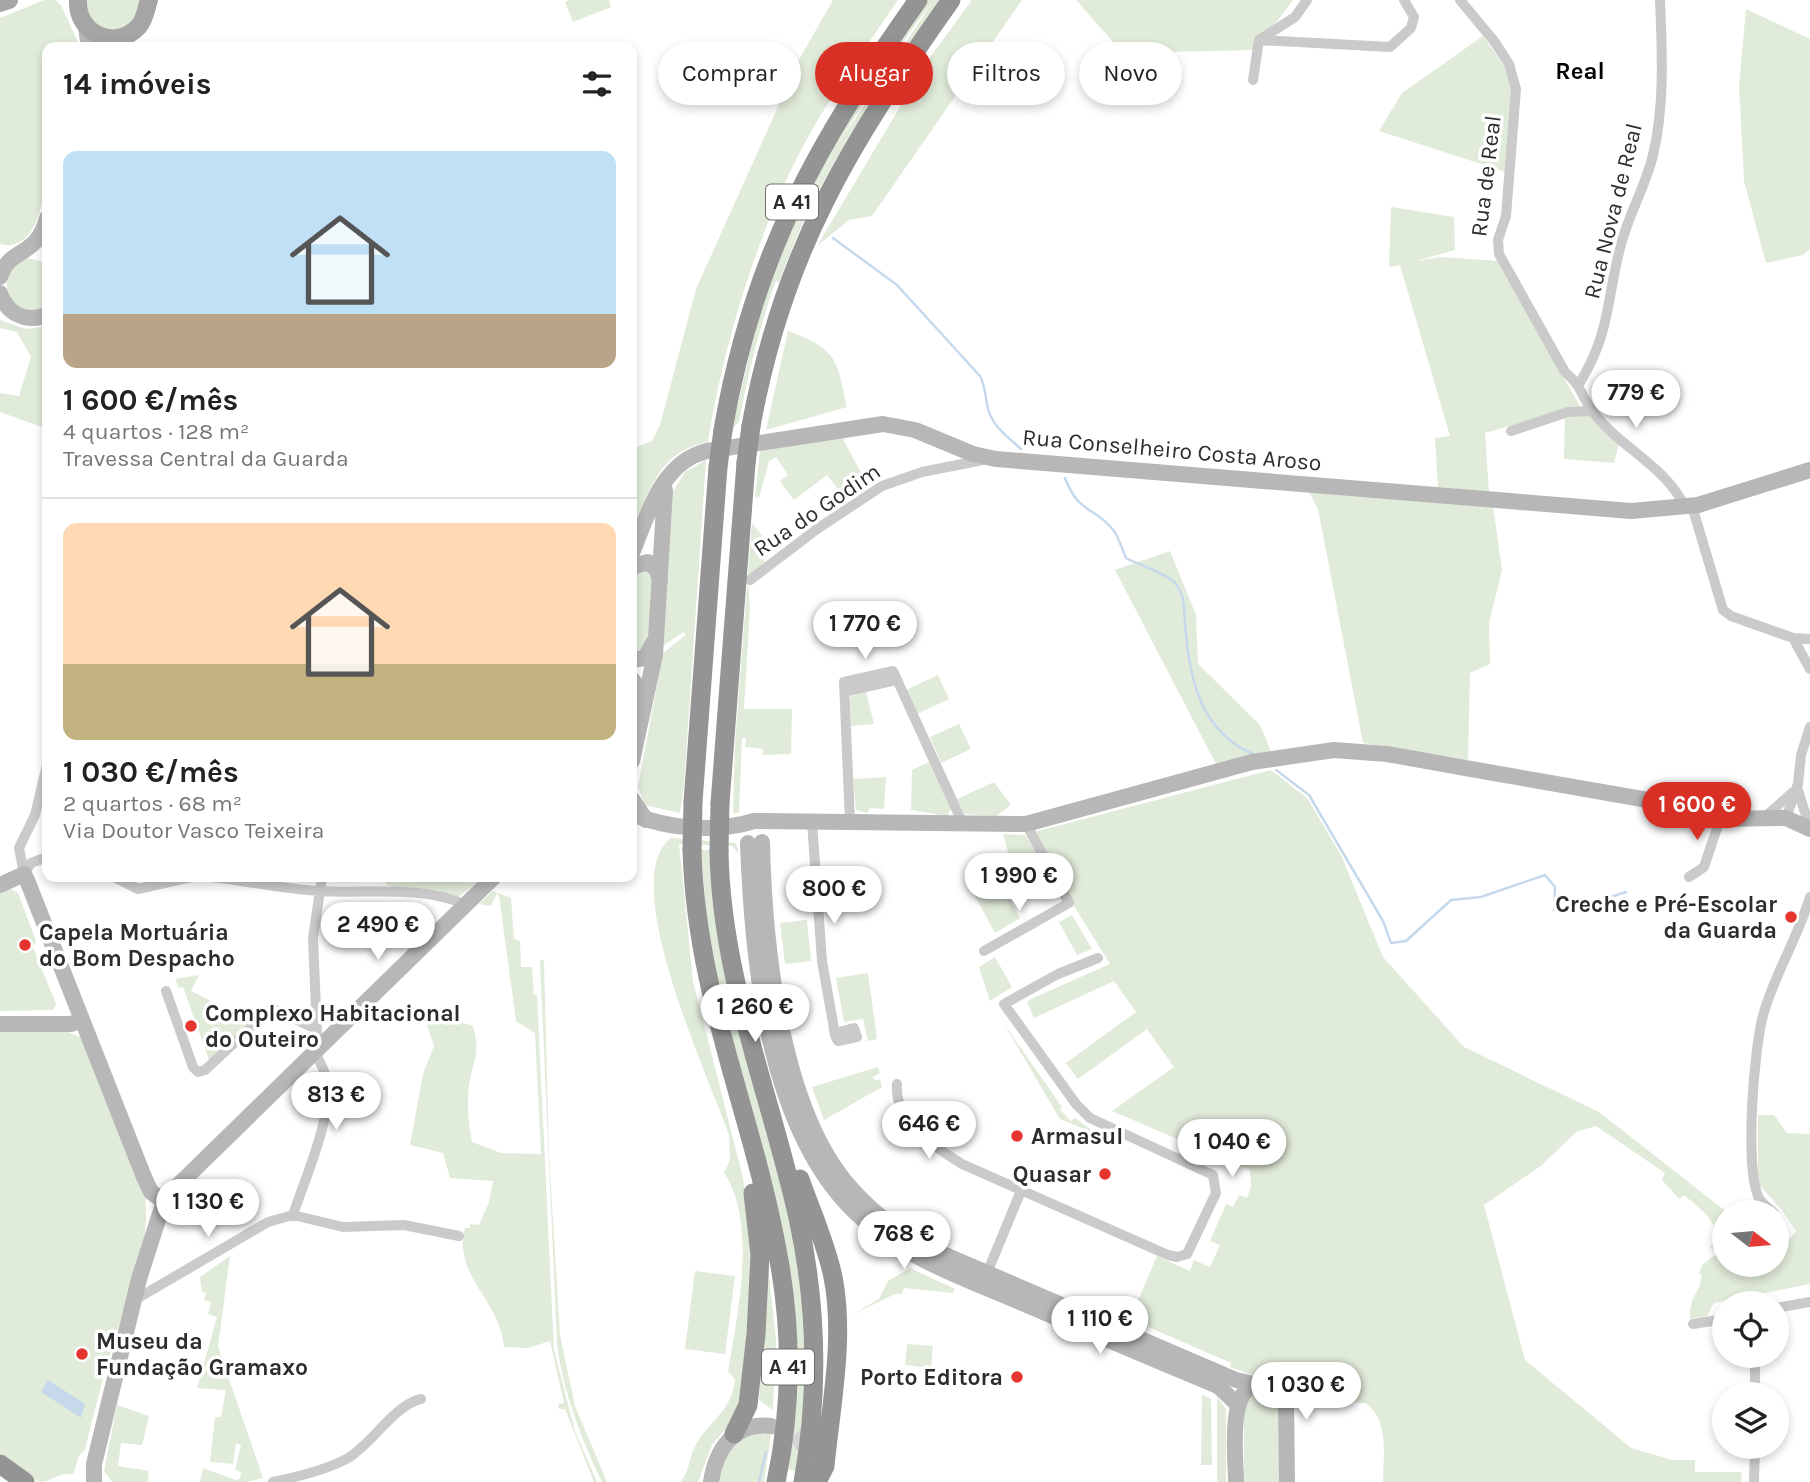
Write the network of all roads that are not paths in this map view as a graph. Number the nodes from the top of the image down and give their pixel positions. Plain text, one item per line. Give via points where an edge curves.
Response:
1 (9, 0) edge
2 (149, 0) edge
3 (909, 0) edge
4 (918, 0) edge
5 (951, 0) edge
6 (1307, 0) edge
7 (1404, 0) edge
8 (1460, 0) edge
9 (1660, 0) edge
10 (0, 4) edge
11 (78, 10) edge
12 (903, 22) junction
13 (1259, 40) junction
14 (88, 42) edge
15 (112, 42) edge
16 (116, 42) edge
17 (1252, 80) dead end
18 (42, 234) edge
19 (25, 252) junction
20 (42, 254) edge
21 (2, 266) edge
22 (0, 293) edge
23 (6, 311) edge
24 (42, 315) edge
25 (1579, 384) junction
26 (1592, 411) junction
27 (1511, 431) dead end
28 (990, 458) junction
29 (1810, 470) edge
30 (666, 480) junction
31 (1667, 483) junction
32 (1688, 507) junction
33 (1662, 510) junction
34 (637, 542) edge
35 (637, 564) edge
36 (750, 580) dead end
37 (661, 583) junction
38 (655, 638) junction
39 (1793, 638) junction
40 (1810, 639) edge
41 (637, 658) edge
42 (1809, 662) edge
43 (637, 691) edge
44 (641, 720) junction
45 (1810, 727) edge
46 (637, 738) edge
47 (42, 786) edge
48 (1797, 787) junction
49 (637, 817) edge
50 (1765, 817) junction
51 (1786, 818) junction
52 (1720, 819) junction
53 (812, 822) junction
54 (850, 822) junction
55 (963, 824) junction
56 (1026, 824) junction
57 (1807, 828) edge
58 (751, 833) junction
59 (42, 859) edge
60 (24, 874) junction
61 (1689, 877) dead end
62 (124, 882) edge
63 (169, 882) edge
64 (256, 882) edge
65 (321, 882) edge
66 (488, 882) edge
67 (0, 885) edge
68 (320, 891) junction
69 (1810, 897) edge
70 (464, 904) junction
71 (1806, 921) edge
72 (984, 951) dead end
73 (1098, 958) dead end
74 (166, 990) dead end
75 (81, 1020) junction
76 (0, 1024) edge
77 (316, 1025) junction
78 (337, 1028) junction
79 (835, 1032) dead end
80 (317, 1048) junction
81 (898, 1084) dead end
82 (755, 1157) junction
83 (1021, 1191) junction
84 (1762, 1200) edge
85 (163, 1201) junction
86 (293, 1215) junction
87 (459, 1236) dead end
88 (984, 1279) junction
89 (134, 1301) junction
90 (1810, 1302) edge
91 (1789, 1306) edge
92 (1712, 1320) edge
93 (1693, 1324) dead end
94 (1254, 1384) junction
95 (421, 1399) dead end
96 (1237, 1404) junction
97 (771, 1426) tunnel mouth
98 (734, 1434) junction
99 (1755, 1459) edge
100 (0, 1464) edge
101 (94, 1464) junction
102 (0, 1470) edge
103 (815, 1479) edge
104 (17, 1482) edge
105 (25, 1482) edge
106 (84, 1482) edge
107 (94, 1482) edge
108 (276, 1482) edge
109 (711, 1482) edge
110 (776, 1482) edge
111 (1236, 1482) edge
112 (1287, 1482) edge
113 (1754, 1482) edge

1 - 10 main road
2 - 16 main road via 140,24
3 - 12 highway
4 - 12 highway, A 41
5 - 103 highway, A 41, bridge via 857,138 814,218 778,313 746,463 720,803 723,910 734,979 767,1104 793,1157 826,1249 837,1302 825,1466
6 - 13 street via 1294,17
7 - 13 street via 1415,17 1411,28 1390,47
8 - 25 street, Rua de Real via 1509,64 1516,89 1499,254 1565,372
9 - 25 street, Rua Nova de Real via 1654,152 1622,239 1606,330
11 - 14 main road
11 - 15 main road via 100,37
12 - 82 highway, A 41, bridge via 830,131 789,210 754,298 734,370 718,467 692,850 705,976
13 - 17 street
18 - 19 main road
19 - 20 main road
19 - 21 main road
22 - 23 main road
23 - 24 main road via 29,318
25 - 26 street, Rua de Real
26 - 27 street via 1567,412
26 - 31 street, Rua de Real
28 - 30 main road, Rua Conselheiro Costa Aroso via 915,429 873,424 696,454 678,464
28 - 33 main road, Rua Conselheiro Costa Aroso via 1580,508
28 - 36 street, Rua do Godim via 882,485
29 - 32 main road, Rua Conselheiro Costa Aroso
30 - 34 main road, Rua Conselheiro Costa Aroso
30 - 37 main road
31 - 32 street, Rua de Real
31 - 33 street
32 - 33 main road, Rua Conselheiro Costa Aroso
32 - 39 street via 1723,610
35 - 37 main road via 653,565
37 - 38 main road
38 - 41 main road via 649,654
38 - 44 main road
39 - 40 street
39 - 42 street
43 - 44 main road
44 - 46 main road
45 - 48 street
47 - 60 street via 35,816 19,848
48 - 50 street
48 - 51 street
48 - 57 street
49 - 58 main road
50 - 51 main road
50 - 52 main road
51 - 57 main road
52 - 56 main road via 1647,800 1406,757 1334,750 1252,762
52 - 61 street via 1704,867
53 - 54 main road
53 - 58 main road via 779,823
53 - 79 street via 822,961
54 - 55 main road
54 - 55 street via 845,692 897,680
55 - 56 main road
56 - 72 street via 1069,903
58 - 88 main road via 754,932 766,1011 784,1086 805,1143 831,1185 875,1230 921,1259
59 - 60 street via 31,863
60 - 67 main road
60 - 75 main road
62 - 63 street via 138,889
64 - 68 street
65 - 68 street
66 - 70 main road
68 - 70 street via 446,898
68 - 77 street via 313,938
69 - 71 street
70 - 78 main road
71 - 84 street via 1765,1010 1757,1061 1753,1168
73 - 83 street via 1004,1003 1085,1114 1209,1172 1217,1182 1216,1193 1191,1250 1177,1257
74 - 77 street via 198,1072 274,1008
75 - 76 main road via 72,1024
75 - 85 main road via 144,1177
77 - 78 street
77 - 80 street
78 - 80 main road
80 - 85 main road
80 - 86 street via 326,1075 327,1098
81 - 83 street via 898,1104 922,1136 962,1164
82 - 98 highway via 752,1190 760,1255 756,1334 748,1405
82 - 110 highway, A 41 via 778,1252 786,1317 787,1399
83 - 88 street
85 - 89 main road
86 - 87 street via 343,1227 404,1225
86 - 89 street via 268,1222
88 - 94 main road
88 - 96 main road via 1222,1389
89 - 101 main road
90 - 91 street
92 - 93 street
94 - 96 main road
94 - 112 main road via 1273,1385 1286,1399
95 - 108 street via 406,1406 348,1458
96 - 111 main road
97 - 98 main road
98 - 109 main road via 720,1449
99 - 113 street
100 - 105 highway
101 - 106 main road
101 - 107 main road
102 - 104 highway

